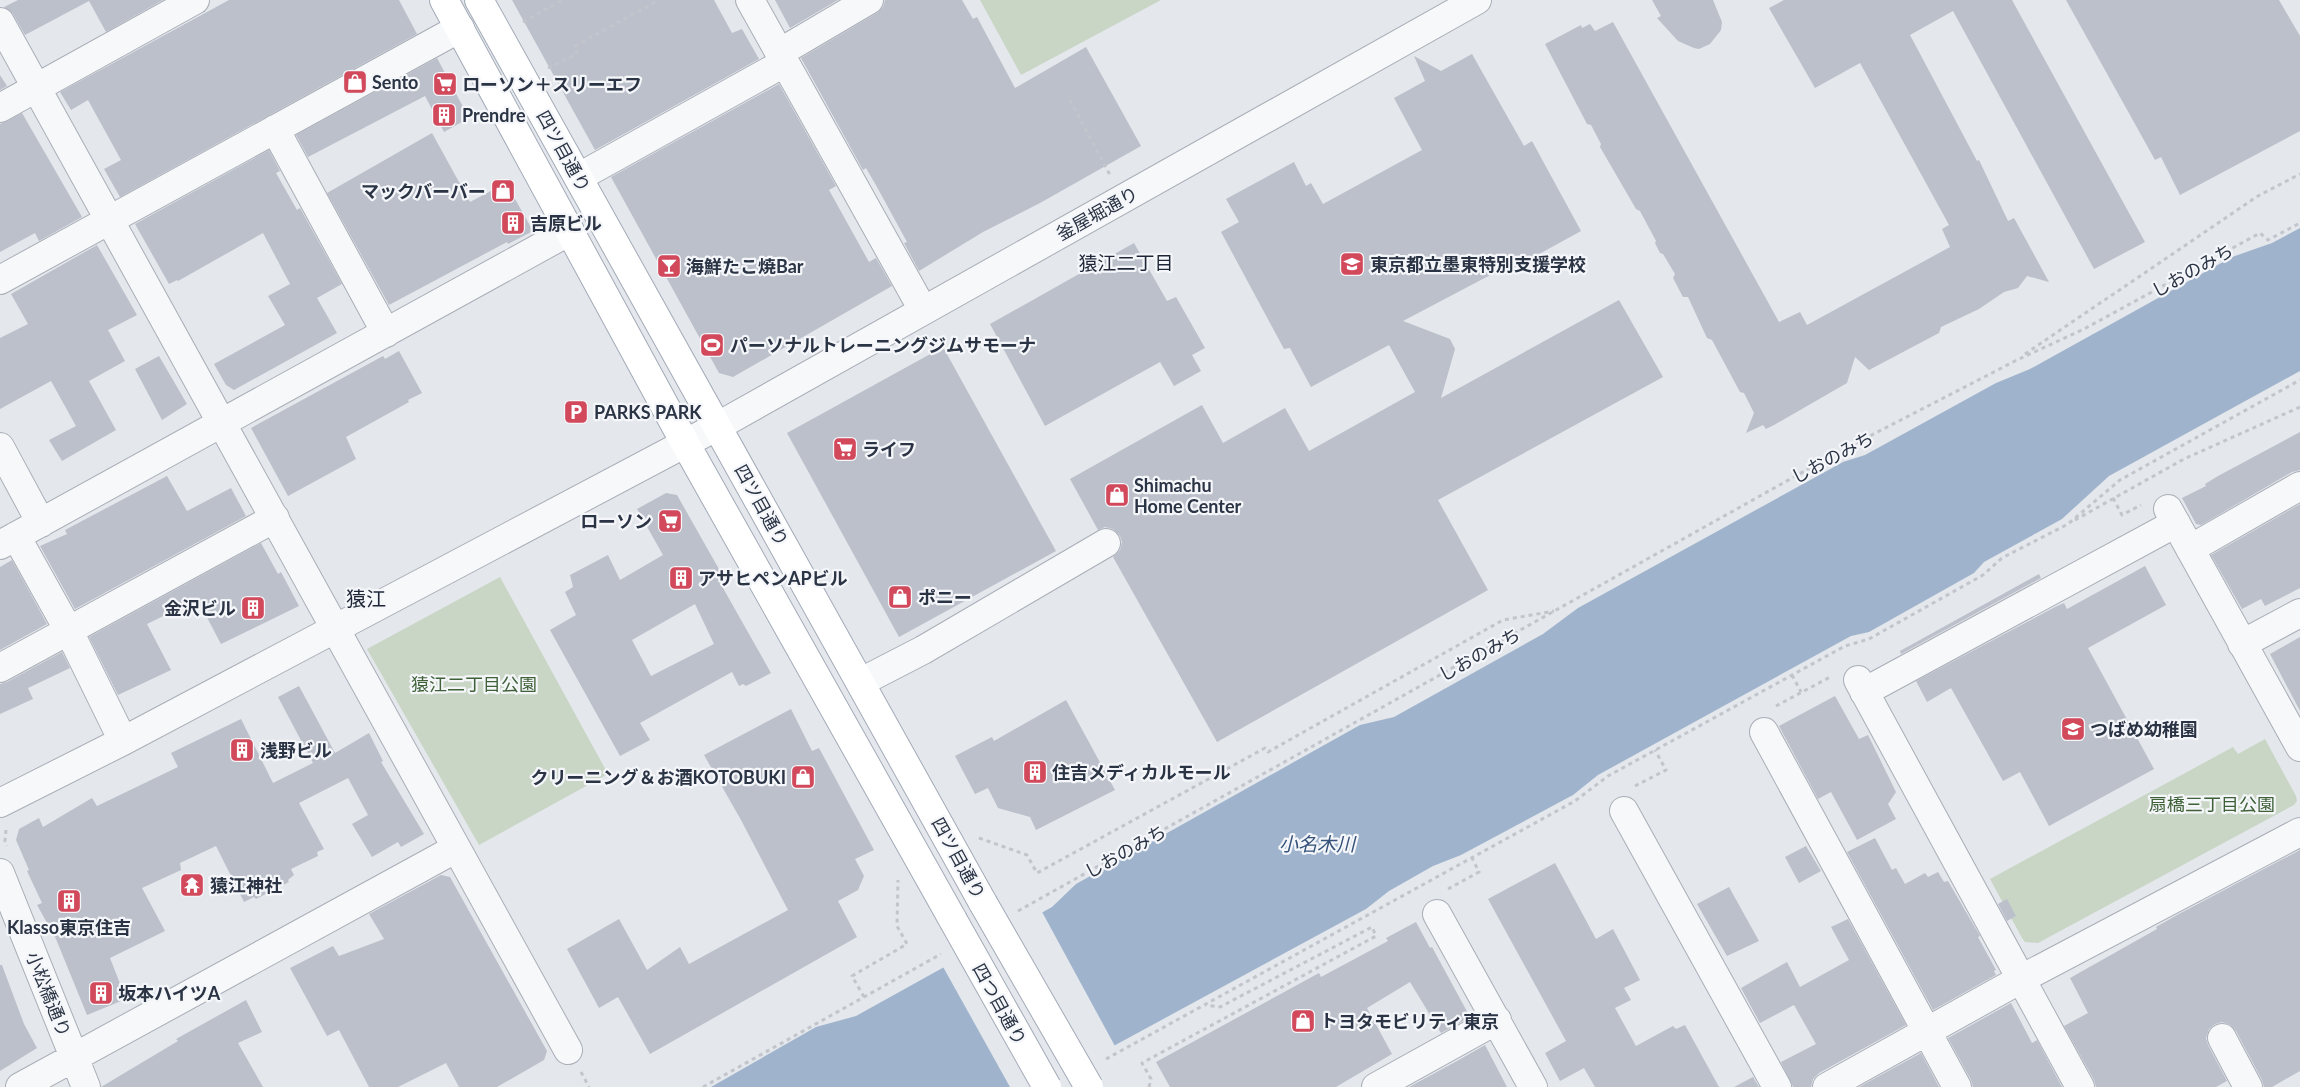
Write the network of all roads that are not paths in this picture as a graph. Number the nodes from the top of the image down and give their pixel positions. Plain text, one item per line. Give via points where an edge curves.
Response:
1 (195, 0) edge
2 (444, 0) edge
3 (479, 0) edge
4 (750, 0) edge
5 (869, 0) edge
6 (1477, 0) edge
7 (0, 22) edge
8 (460, 28) junction
9 (781, 58) junction
10 (36, 88) junction
11 (0, 108) edge
12 (275, 129) junction
13 (579, 177) junction
14 (110, 220) junction
15 (570, 231) junction
16 (0, 280) edge
17 (923, 310) junction
18 (386, 332) junction
19 (220, 423) junction
20 (718, 426) junction
21 (685, 443) junction
22 (0, 447) edge
23 (2300, 486) edge
24 (275, 518) junction
25 (41, 523) junction
26 (8, 541) edge
27 (1106, 543) dead end
28 (2190, 549) junction
29 (2300, 613) edge
30 (335, 628) junction
31 (69, 631) junction
32 (2242, 644) junction
33 (0, 668) edge
34 (861, 682) junction
35 (1764, 732) dead end
36 (124, 741) junction
37 (2300, 747) edge
38 (1628, 799) road end
39 (5, 813) edge
40 (2300, 832) edge
41 (455, 849) junction
42 (4, 862) edge
43 (1442, 902) road end
44 (953, 920) joint
45 (2021, 979) junction
46 (1497, 1020) junction
47 (1926, 1031) junction
48 (2222, 1038) dead end
49 (568, 1050) dead end
50 (74, 1056) junction
51 (2075, 1086) edge
52 (20, 1087) edge
53 (86, 1087) edge
54 (1047, 1087) edge
55 (1089, 1087) edge
56 (1376, 1087) edge
57 (1533, 1087) edge
58 (1776, 1087) edge
59 (1827, 1087) edge
60 (1957, 1087) edge
61 (2248, 1087) edge

1 - 10 street
2 - 8 main road, 四ツ目通り
3 - 13 main road, 四ツ目通り
4 - 9 street
5 - 9 street
6 - 17 street, 釜屋堀通り
7 - 10 street
8 - 12 street
8 - 15 main road, 四ツ目通り
9 - 13 street
9 - 17 street
10 - 11 street
10 - 14 street
12 - 14 street
12 - 18 street
13 - 20 main road, 四ツ目通り
14 - 16 street
14 - 19 street
15 - 18 street
15 - 21 main road, 四ツ目通り
17 - 20 street, 釜屋堀通り
18 - 19 street
19 - 24 street
19 - 25 street
20 - 21 street, 釜屋堀通り
20 - 34 main road, 四ツ目通り
21 - 30 street, 釜屋堀通り
21 - 44 main road, 四ツ目通り
22 - 25 street
23 - 28 street
24 - 30 street
24 - 31 street
25 - 26 street
26 - 31 street
27 - 34 street via 923,650
28 - 32 street
28 - 45 street via 2172,516 1861,686
29 - 32 street
30 - 36 street, 釜屋堀通り
30 - 41 street
31 - 33 street
31 - 36 street
32 - 37 street
34 - 55 main road, 四ツ目通り, bridge
35 - 47 street
36 - 39 street, 釜屋堀通り
38 - 58 street
40 - 45 street
41 - 49 street
41 - 50 street
42 - 50 street, 小松橋通り
43 - 46 street
44 - 54 main road, 四つ目通り, bridge
45 - 47 street
45 - 51 street
46 - 56 street
46 - 57 street
47 - 59 street
47 - 60 street
48 - 61 street
50 - 52 street
50 - 53 street, 小松橋通り

